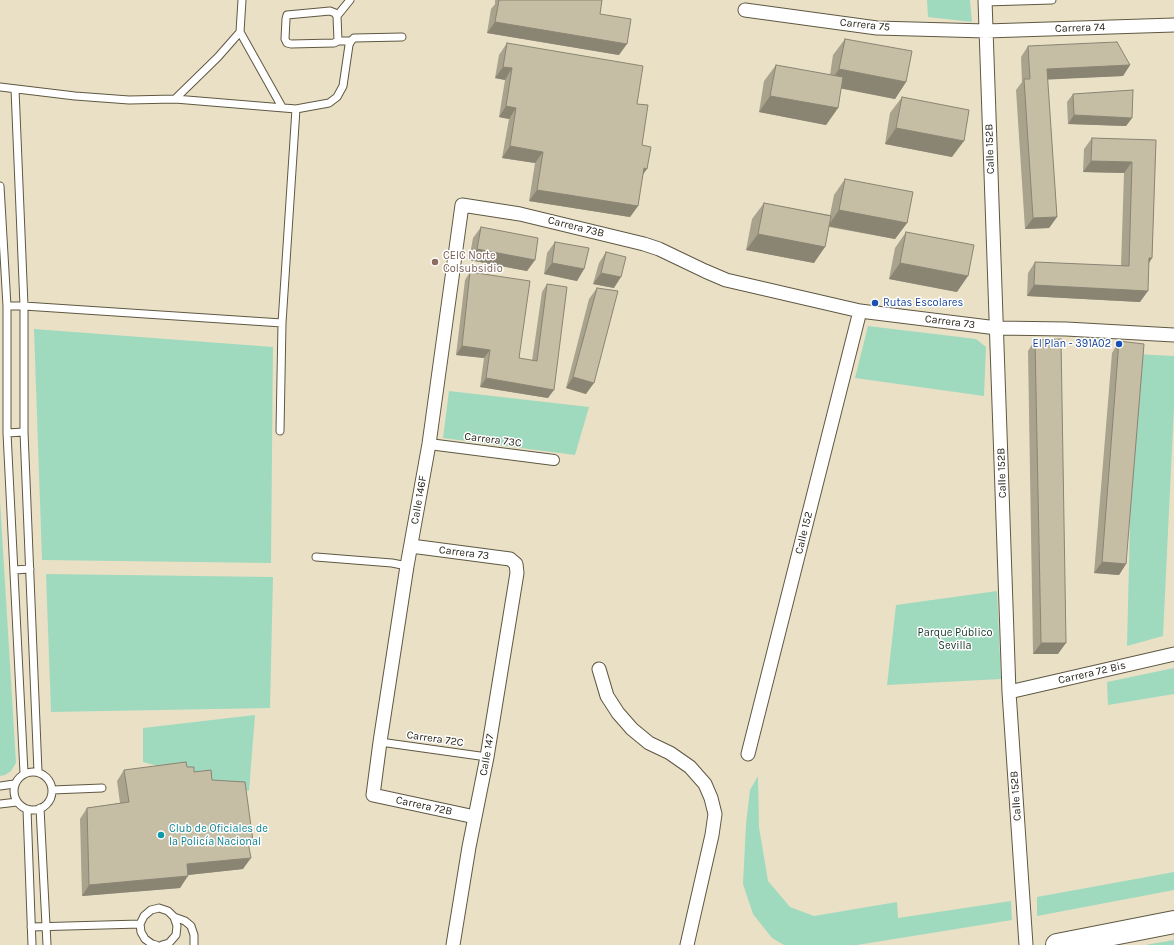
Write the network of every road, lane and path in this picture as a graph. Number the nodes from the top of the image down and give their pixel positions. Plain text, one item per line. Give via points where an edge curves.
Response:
1 (242, 0) edge
2 (350, 0) edge
3 (1052, 0) edge
4 (985, 1) edge
5 (745, 10) dead end
6 (337, 16) junction
7 (1174, 25) edge
8 (986, 31) junction
9 (240, 32) junction
10 (402, 37) dead end
11 (338, 41) junction
12 (351, 41) junction
13 (0, 87) edge
14 (15, 89) junction
15 (175, 99) junction
16 (282, 107) junction
17 (296, 109) junction
18 (0, 186) edge
19 (462, 205) joint
20 (686, 262) joint
21 (7, 306) junction
22 (24, 306) junction
23 (860, 311) junction
24 (282, 323) junction
25 (997, 328) junction
26 (1174, 335) edge
27 (24, 432) junction
28 (280, 432) dead end
29 (6, 433) junction
30 (429, 444) junction
31 (554, 460) dead end
32 (411, 546) junction
33 (316, 557) dead end
34 (516, 564) joint
35 (407, 566) junction
36 (30, 569) junction
37 (14, 570) junction
38 (1174, 654) edge
39 (599, 669) dead end
40 (1009, 692) junction
41 (380, 742) junction
42 (748, 754) dead end
43 (487, 757) junction
44 (38, 772) junction
45 (24, 773) junction
46 (14, 784) junction
47 (0, 786) edge
48 (102, 788) dead end
49 (52, 790) junction
50 (373, 795) joint
51 (17, 802) junction
52 (0, 804) edge
53 (40, 808) junction
54 (27, 809) junction
55 (475, 818) junction
56 (174, 917) junction
57 (1174, 922) edge
58 (140, 924) junction
59 (31, 927) junction
60 (46, 927) junction
61 (32, 945) edge
62 (47, 945) edge
63 (156, 945) edge
64 (162, 945) edge
65 (194, 945) edge
66 (453, 945) edge
67 (687, 945) edge
68 (1026, 945) edge
69 (1057, 945) edge

1 - 9 lane
2 - 6 lane
3 - 4 lane
4 - 8 street, Calle 152B
5 - 8 street, Carrera 75 via 877,28
6 - 11 lane
6 - 11 lane via 330,11 287,15 285,39 291,44
7 - 8 street, Carrera 74
8 - 25 street, Calle 152B
9 - 15 lane
9 - 16 lane
10 - 12 lane via 354,38
11 - 12 lane
12 - 17 lane via 343,86 337,97 329,103
13 - 14 lane
14 - 15 lane via 114,99
14 - 22 lane
15 - 16 lane
16 - 17 lane
17 - 24 lane
18 - 21 lane
19 - 20 street, Carrera 73B via 520,214 644,244
19 - 30 street, Calle 146F
20 - 23 street, Carrera 73 via 726,280
21 - 22 lane
21 - 29 lane
22 - 24 lane
22 - 27 lane
23 - 25 street, Carrera 73
23 - 42 street, Calle 152
24 - 28 lane
25 - 26 street, Carrera 73
25 - 40 street, Calle 152B
27 - 29 lane
27 - 36 lane
29 - 37 lane
30 - 31 street, Carrera 73C
30 - 32 street, Calle 146F
32 - 34 street, Carrera 73 via 510,559
32 - 35 street, Calle 146F
33 - 35 lane
34 - 43 street, Calle 147 via 517,573
35 - 41 street, Calle 146F
36 - 37 lane
36 - 44 lane
37 - 45 lane
38 - 40 street, Carrera 72 Bis
39 - 67 street via 607,696 632,729 690,766 705,784 712,798 715,814 712,835
40 - 68 street, Calle 152B
41 - 43 lane, Carrera 72C
41 - 50 street, Calle 146F
43 - 55 street, Calle 147
44 - 45 lane
44 - 49 lane via 48,779
45 - 46 lane
46 - 47 lane
46 - 51 lane
48 - 49 lane
49 - 53 lane via 48,801
50 - 55 street, Carrera 72B
51 - 52 lane
51 - 54 lane
53 - 54 lane
53 - 60 lane
54 - 59 lane
55 - 66 street, Calle 147
56 - 58 lane via 160,908 151,910
56 - 64 lane via 176,935
56 - 65 lane via 191,926
57 - 69 highway
58 - 60 lane
58 - 63 lane via 145,939
59 - 60 lane
59 - 61 lane
60 - 62 lane

